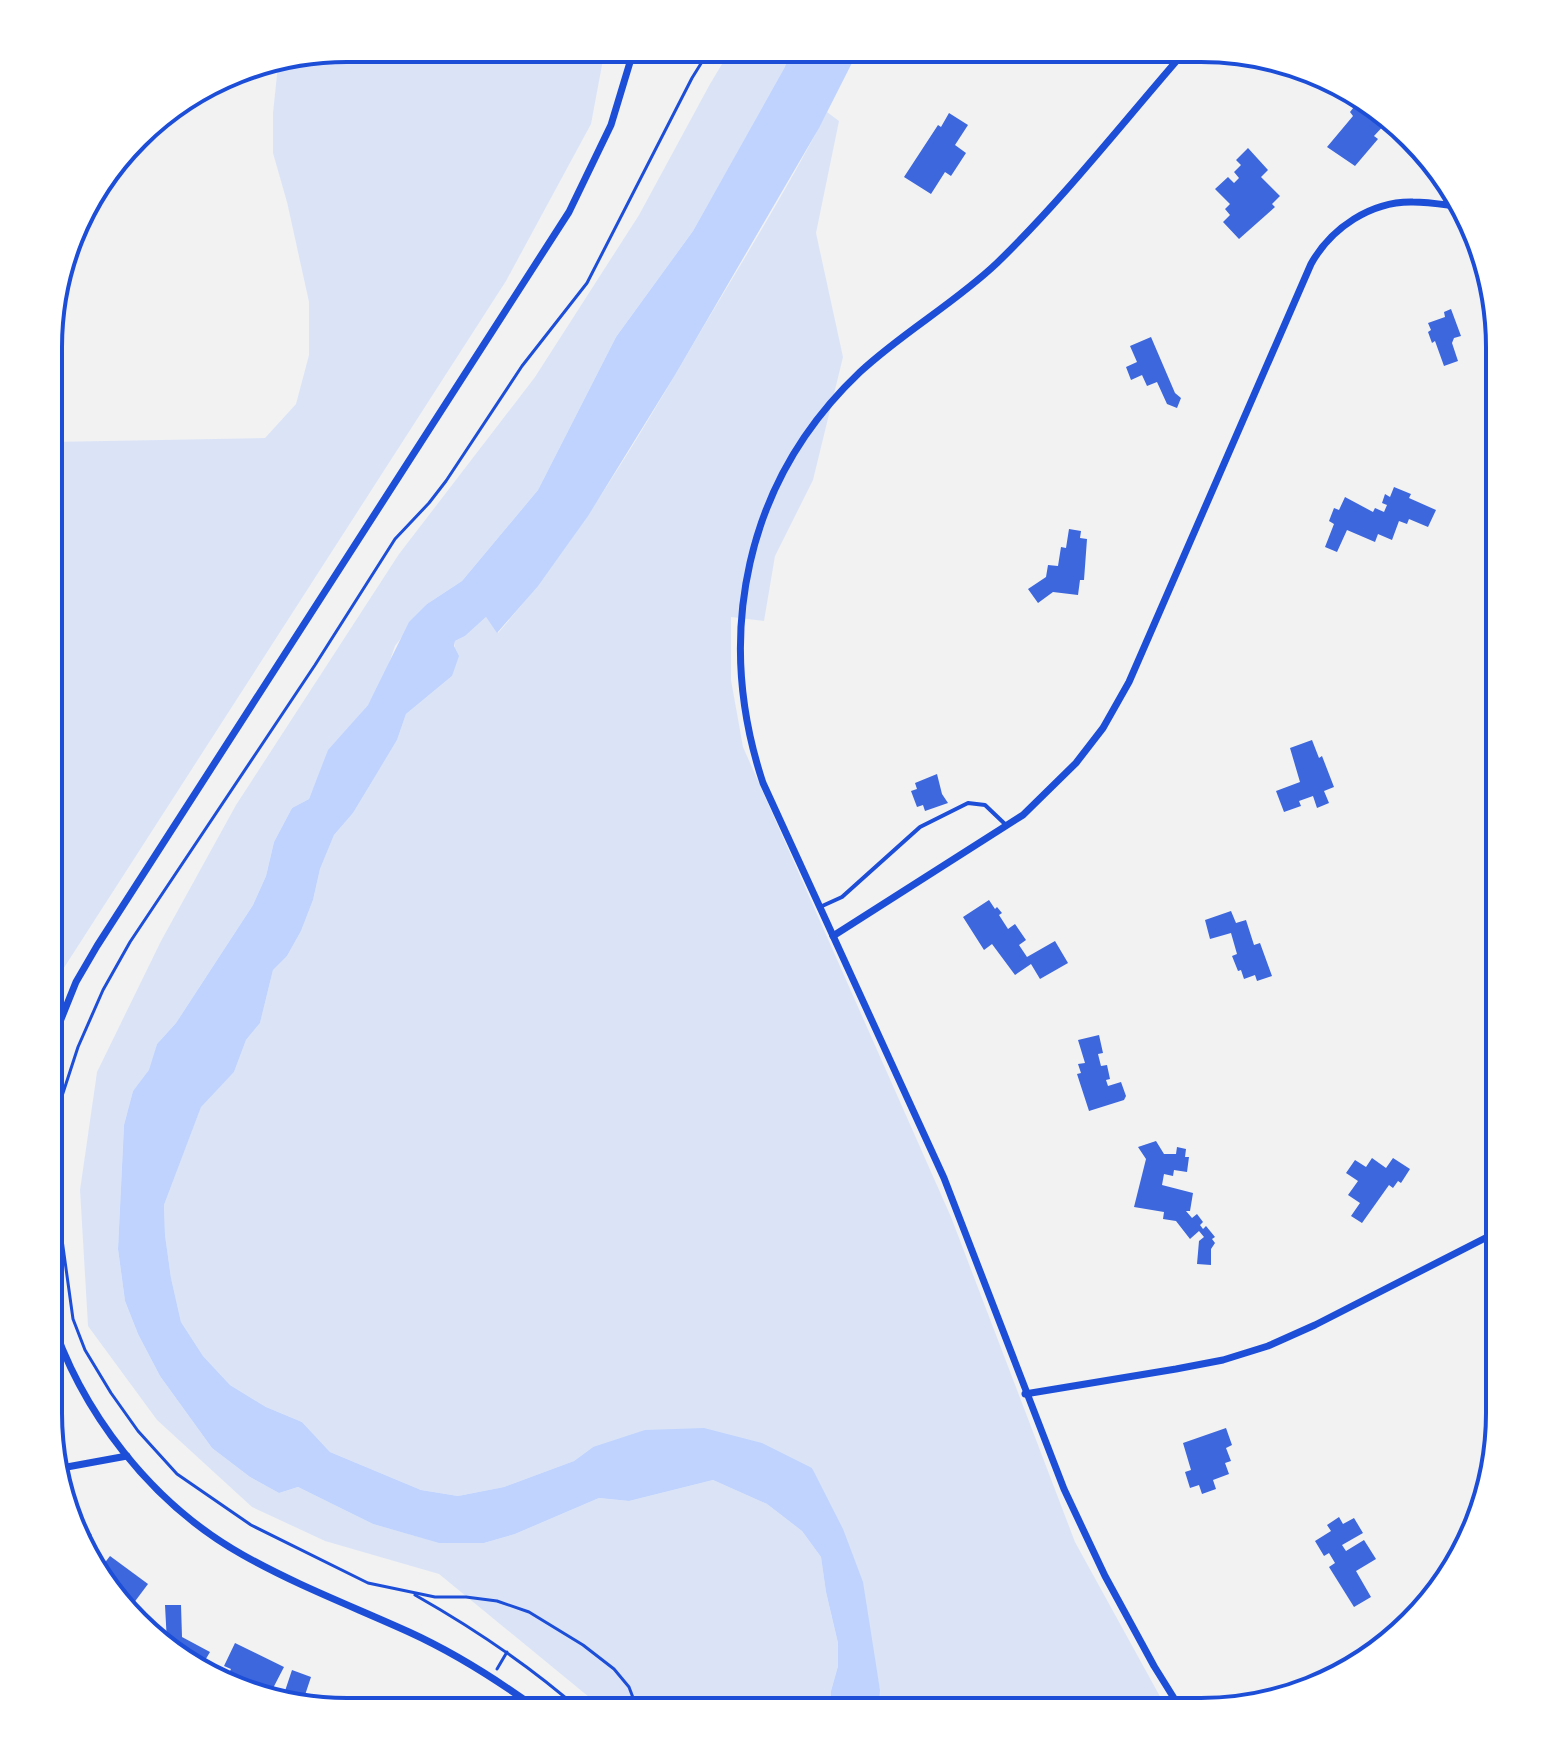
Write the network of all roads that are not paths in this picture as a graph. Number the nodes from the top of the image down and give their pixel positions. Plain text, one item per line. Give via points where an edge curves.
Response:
1 (1176, 62) edge
2 (630, 63) edge
3 (1449, 206) edge
4 (1008, 826) junction
5 (820, 907) junction
6 (833, 936) junction
7 (63, 1012) edge
8 (1486, 1238) edge
9 (63, 1348) edge
10 (1025, 1394) junction
11 (127, 1456) junction
12 (67, 1467) edge
13 (1173, 1697) edge
14 (520, 1698) edge

1 - 5 street via 995,265 843,390 793,456 764,516 740,616 743,704 763,783
2 - 7 street via 611,125 569,212 97,946
3 - 4 street via 1391,204 1345,225 1323,246 1129,682 1076,763
4 - 5 lane via 985,805 968,803 920,827 850,891
4 - 6 street
5 - 6 street
6 - 10 street via 944,1178
8 - 10 street via 1257,1350
9 - 11 street via 87,1399
10 - 13 street via 1098,1563
11 - 12 street
11 - 14 street via 177,1508 236,1551 413,1634

